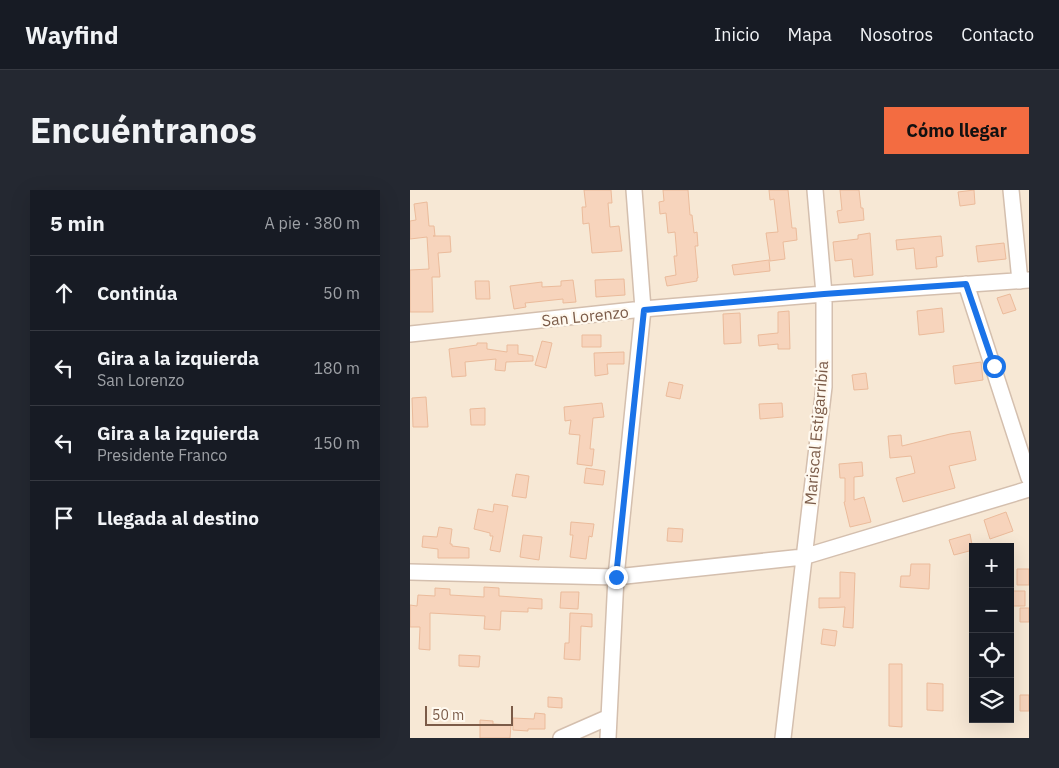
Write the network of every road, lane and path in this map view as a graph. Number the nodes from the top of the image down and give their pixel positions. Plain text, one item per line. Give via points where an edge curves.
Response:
1 (634, 190) edge
2 (815, 190) edge
3 (1011, 190) edge
4 (1024, 280) edge
5 (966, 284) junction
6 (824, 294) junction
7 (644, 310) junction
8 (410, 334) edge
9 (1029, 478) edge
10 (1029, 489) edge
11 (804, 557) junction
12 (410, 572) edge
13 (616, 577) junction
14 (609, 717) junction
15 (561, 738) edge
16 (608, 738) edge
17 (783, 738) edge

1 - 7 street
2 - 6 street, Mariscal Estigarribia
3 - 4 street
4 - 5 street, San Lorenzo
5 - 6 street, San Lorenzo
5 - 9 street
6 - 7 street, San Lorenzo
6 - 11 street, Mariscal Estigarribia via 824,387
7 - 8 street, San Lorenzo
7 - 13 street
10 - 11 street
11 - 13 street
11 - 17 street, Mariscal Estigarribia
12 - 13 street
13 - 14 street
14 - 15 street
14 - 16 street

